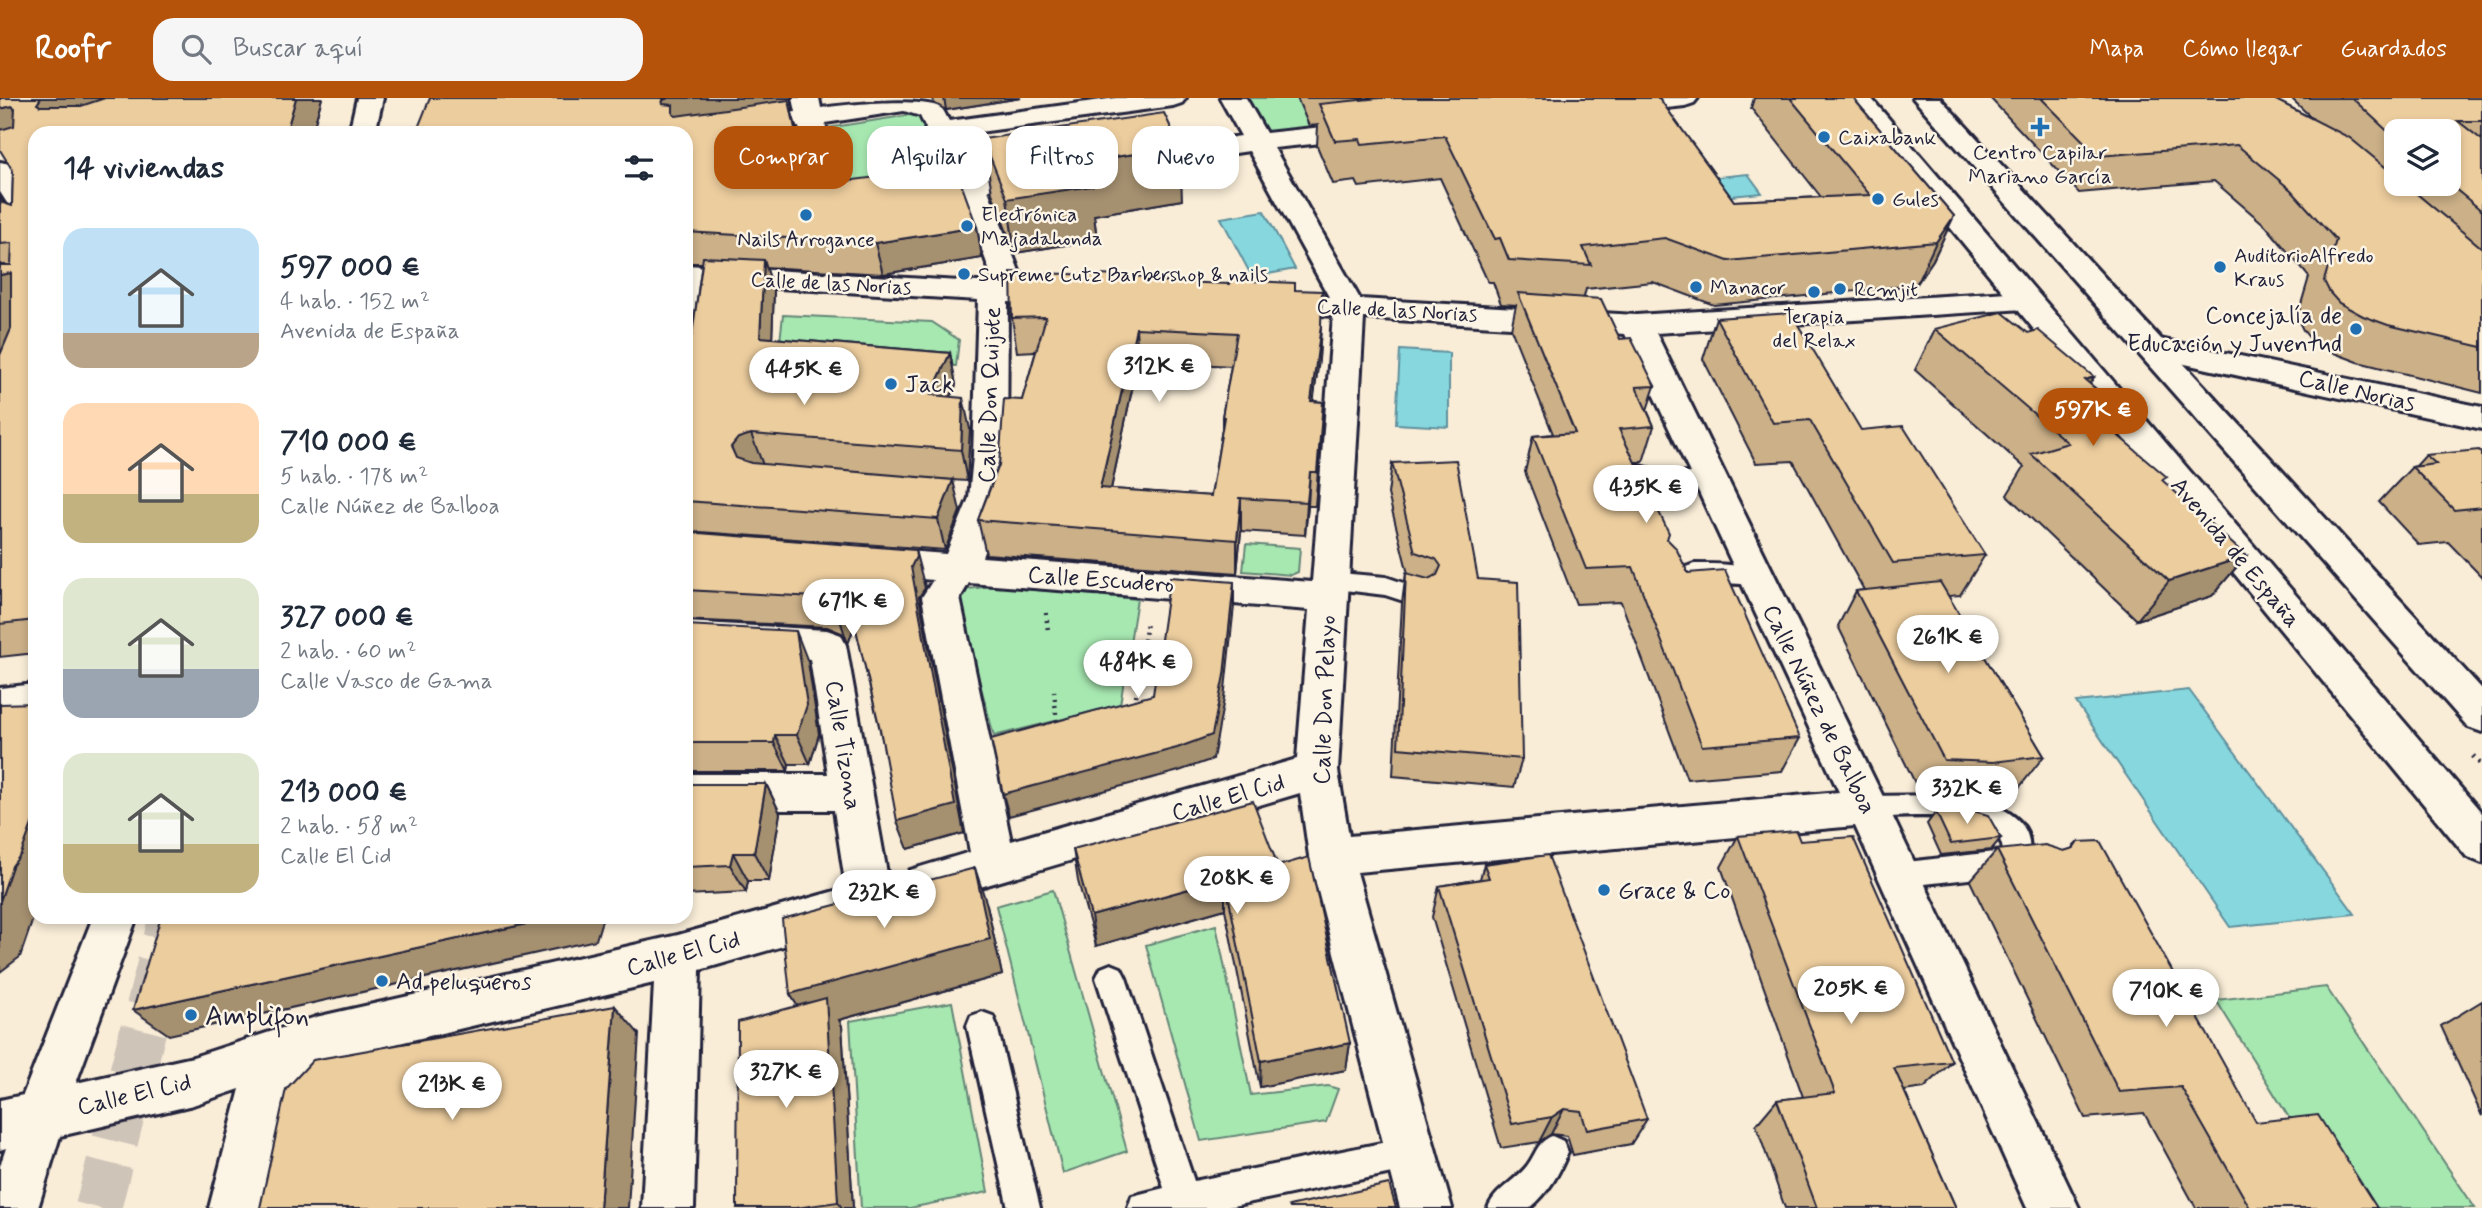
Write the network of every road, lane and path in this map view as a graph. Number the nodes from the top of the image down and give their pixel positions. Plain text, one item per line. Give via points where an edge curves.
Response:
1 (370, 98) edge
2 (1173, 98) edge
3 (1233, 98) edge
4 (1685, 98) edge
5 (1857, 98) edge
6 (1926, 98) edge
7 (808, 108) edge
8 (1580, 109) edge
9 (364, 126) edge
10 (936, 126) edge
11 (967, 126) edge
12 (1392, 128) edge
13 (693, 134) edge
14 (1257, 142) junction
15 (8, 159) edge
16 (1118, 163) edge
17 (940, 189) edge
18 (973, 189) edge
19 (28, 208) edge
20 (693, 275) edge
21 (1003, 293) junction
22 (1093, 297) edge
23 (2024, 300) junction
24 (1241, 302) edge
25 (1349, 306) junction
26 (1636, 325) junction
27 (2150, 347) junction
28 (2482, 418) edge
29 (1632, 472) edge
30 (1710, 480) junction
31 (947, 495) edge
32 (986, 498) junction
33 (836, 558) edge
34 (959, 568) junction
35 (1669, 573) edge
36 (1756, 576) junction
37 (1154, 583) junction
38 (1328, 589) junction
39 (1422, 598) edge
40 (693, 636) edge
41 (1144, 643) junction
42 (1088, 655) dead end
43 (1054, 691) dead end
44 (28, 700) edge
45 (0, 704) edge
46 (1133, 712) edge
47 (2482, 716) edge
48 (1057, 732) edge
49 (1317, 771) junction
50 (693, 792) edge
51 (851, 792) junction
52 (1867, 807) junction
53 (2482, 844) edge
54 (1331, 856) junction
55 (993, 863) junction
56 (1898, 874) junction
57 (870, 901) junction
58 (112, 924) edge
59 (678, 956) junction
60 (1111, 978) dead end
61 (982, 1026) dead end
62 (316, 1040) junction
63 (22, 1119) edge
64 (1552, 1152) edge
65 (1411, 1153) junction
66 (1184, 1199) junction
67 (12, 1208) edge
68 (235, 1208) edge
69 (668, 1208) edge
70 (1024, 1208) edge
71 (1144, 1208) edge
72 (1426, 1208) edge
73 (1504, 1208) edge
74 (2053, 1208) edge

1 - 9 street
2 - 11 street
3 - 14 street
4 - 8 street
5 - 23 street, Avenida de España
6 - 27 street
7 - 10 street via 906,103 930,111
7 - 13 street
7 - 17 street via 830,206
12 - 14 street
14 - 16 street
14 - 25 street
15 - 19 street
18 - 21 street
20 - 21 street, Calle de las Norias
21 - 22 street, Calle de las Norias
21 - 32 street, Calle Don Quijote
23 - 26 street, Calle de las Norias
23 - 53 street, Avenida de España
24 - 25 street, Calle de las Norias
25 - 26 street, Calle de las Norias
25 - 38 street, Calle Don Pelayo
26 - 30 street, Calle Núñez de Balboa
27 - 28 street, Calle Norias
27 - 47 street
29 - 30 lane via 1687,484
30 - 36 street, Calle Núñez de Balboa
31 - 32 street, Calle Don Quijote
32 - 34 street, Calle Don Quijote
33 - 34 street, Calle Escudero
34 - 37 street, Calle Escudero
34 - 55 street via 942,597
35 - 36 lane
36 - 52 street, Calle Núñez de Balboa
37 - 38 street, Calle Escudero
37 - 41 path
38 - 39 lane via 1386,586
38 - 49 street, Calle Don Pelayo
40 - 51 street, Calle Tizona via 827,645
41 - 42 path
41 - 46 path
43 - 48 path
44 - 45 street
49 - 54 street, Calle Don Pelayo
49 - 55 street, Calle El Cid
50 - 51 street
51 - 57 street, Calle Tizona
52 - 54 street
52 - 56 street, Calle Núñez de Balboa
52 - 56 lane via 1950,798 1986,811 1997,807 2024,863
54 - 65 street, Calle Don Pelayo
55 - 57 street, Calle El Cid
56 - 74 street, Calle Núñez de Balboa
57 - 59 street, Calle El Cid
58 - 63 street via 51,1085
59 - 62 street, Calle El Cid
59 - 69 street
60 - 66 lane
61 - 70 lane
62 - 63 street, Calle El Cid via 193,1082
62 - 68 street via 265,1085
63 - 67 street
64 - 73 lane via 1543,1174
65 - 66 lane
65 - 72 street, Calle Don Pelayo
66 - 71 lane

